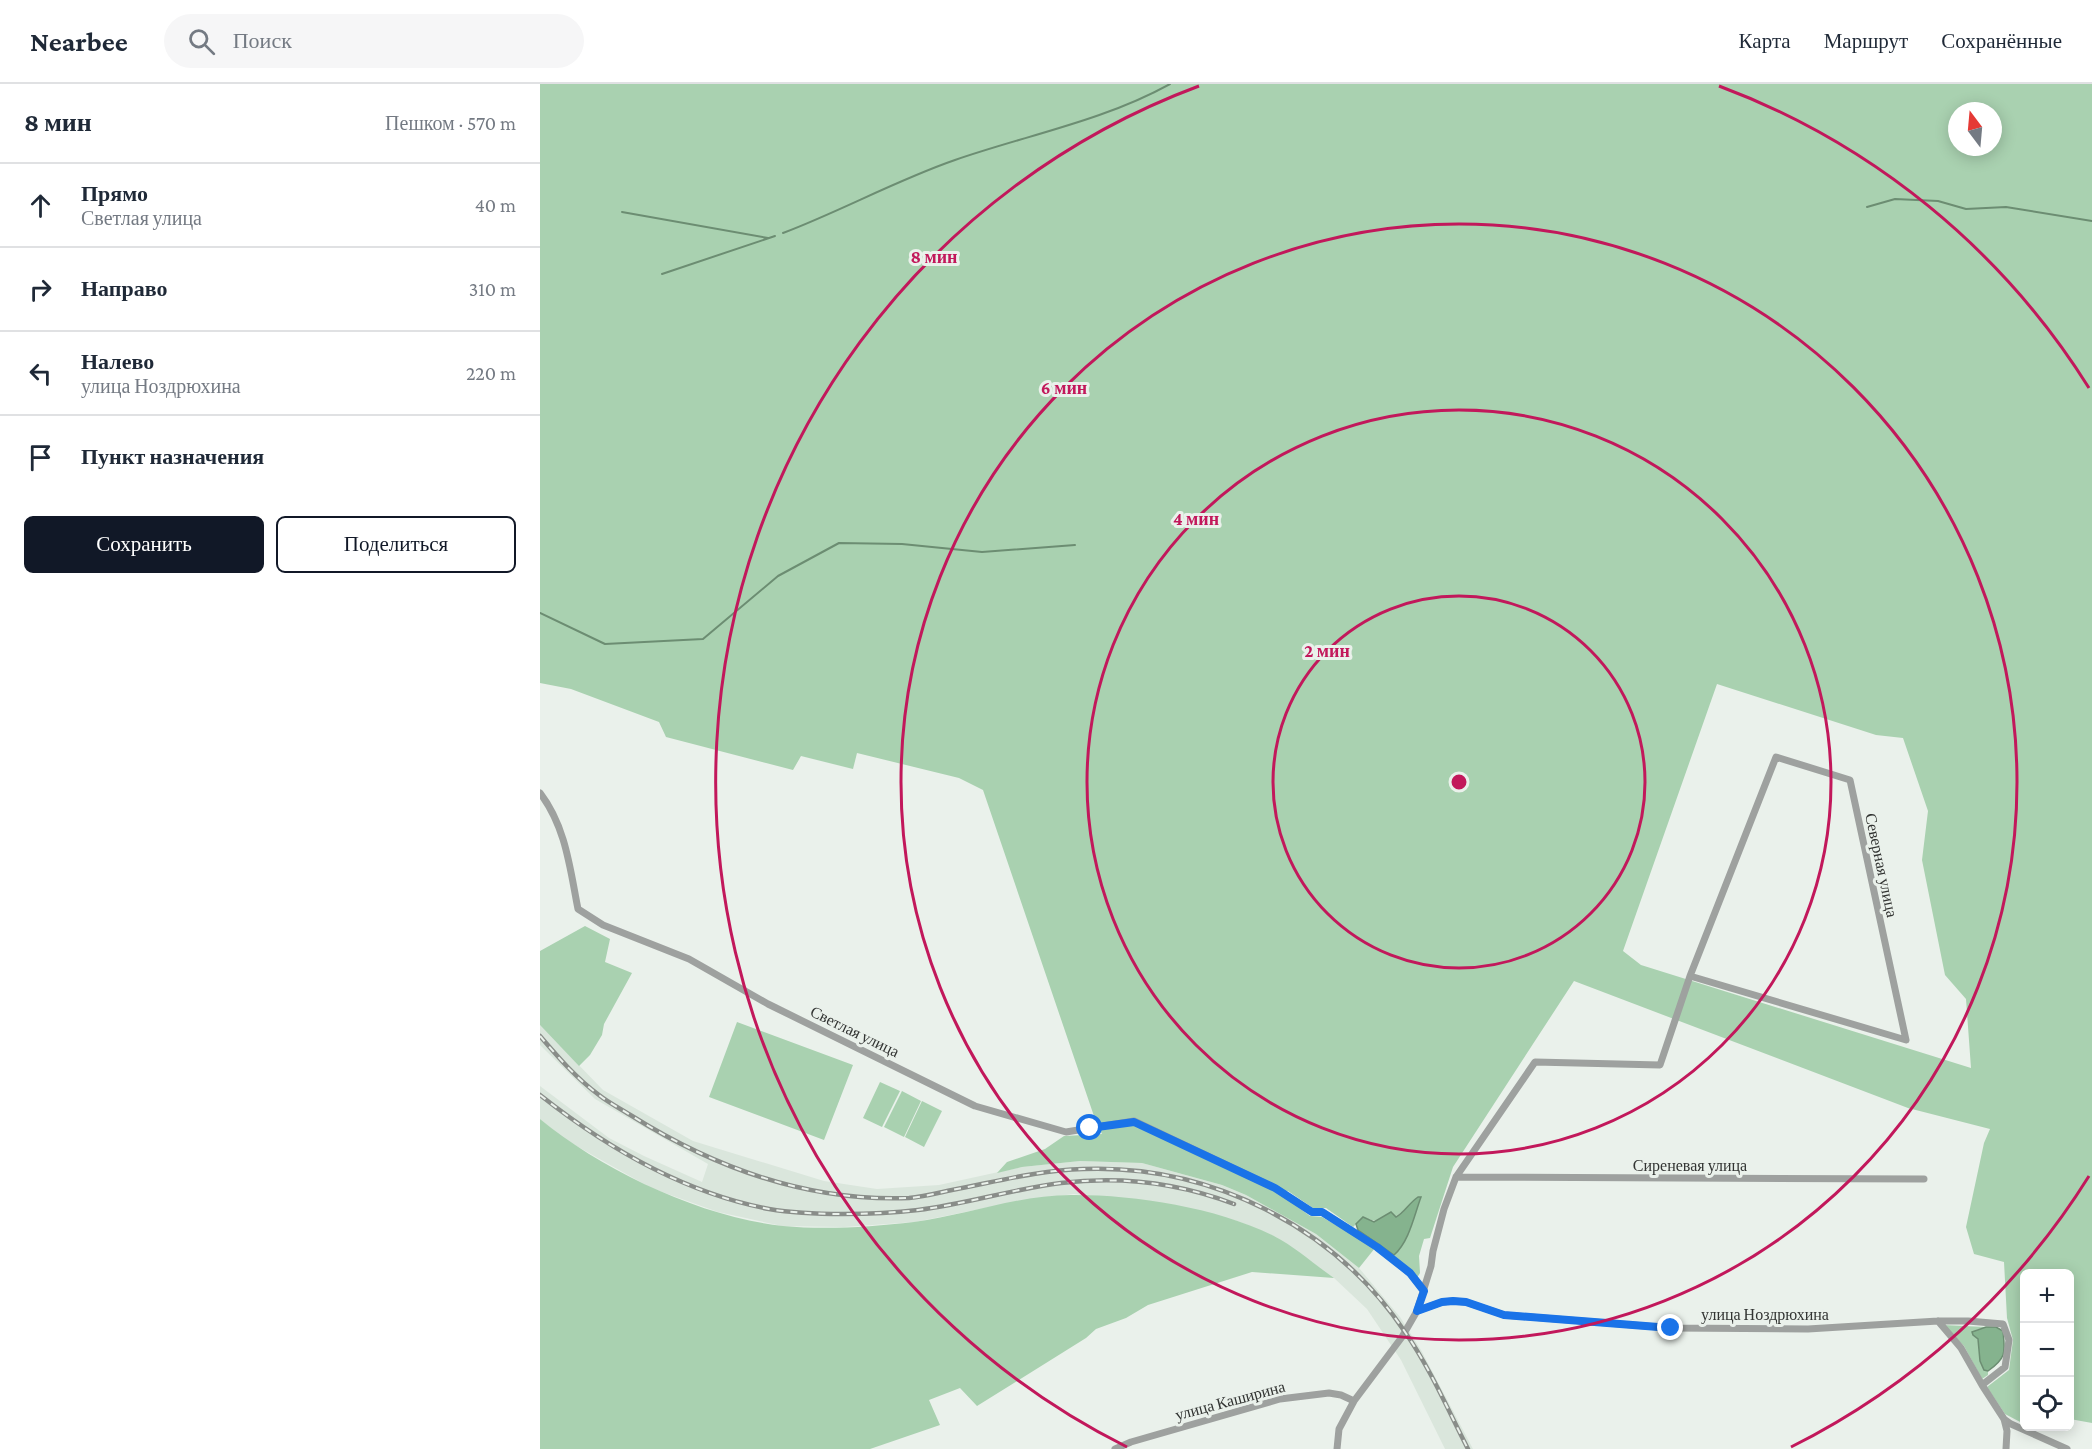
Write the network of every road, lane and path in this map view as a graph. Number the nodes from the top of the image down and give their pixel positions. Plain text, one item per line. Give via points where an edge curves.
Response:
1 (540, 793) edge
2 (1690, 976) junction
3 (1456, 1177) junction
4 (1924, 1179) dead end
5 (1424, 1291) junction
6 (1417, 1311) junction
7 (1938, 1321) junction
8 (1982, 1385) junction
9 (1354, 1401) junction
10 (2004, 1419) junction
11 (1115, 1449) edge
12 (1337, 1449) edge
13 (2006, 1449) edge
14 (2067, 1449) edge

1 - 5 street, Светлая улица via 568,852 578,909 603,925 689,959 768,1004 975,1107 1066,1132 1134,1122 1275,1188 1312,1212 1322,1212 1377,1247 1410,1273
2 - 2 street, Северная улица via 1776,757 1850,780 1906,1040
2 - 3 street via 1660,1065 1535,1062
3 - 4 street, Сиреневая улица
3 - 5 street
5 - 6 street
6 - 7 street, улица Ноздрюхина via 1453,1301 1504,1315 1671,1328 1808,1329
6 - 9 street
7 - 8 street via 1961,1347
7 - 8 street, улица Ноздрюхина via 2003,1324 2009,1340 2005,1366
8 - 10 street
9 - 11 street, улица Каширина via 1329,1393 1280,1399
9 - 12 street via 1339,1429
10 - 13 street
10 - 14 street

